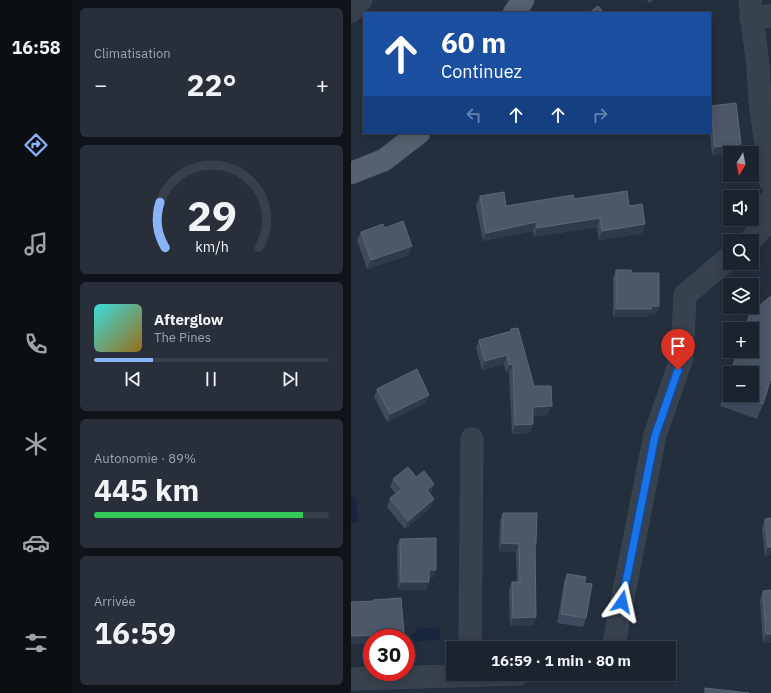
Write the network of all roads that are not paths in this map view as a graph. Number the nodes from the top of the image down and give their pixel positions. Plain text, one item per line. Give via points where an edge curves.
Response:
1 (361, 0) edge
2 (523, 0) edge
3 (351, 11) edge
4 (757, 11) edge
5 (514, 12) edge
6 (765, 102) edge
7 (418, 134) edge
8 (351, 173) edge
9 (771, 182) edge
10 (771, 200) edge
11 (756, 234) edge
12 (723, 263) edge
13 (471, 439) dead end
14 (470, 641) edge
15 (614, 641) edge
16 (446, 676) edge
17 (351, 679) edge

1 - 3 street
2 - 5 main road
4 - 6 street via 758,66
6 - 9 street
7 - 8 main road via 384,160
10 - 11 street via 771,218
12 - 15 street via 685,295 682,357 655,436
13 - 14 street
16 - 17 street

